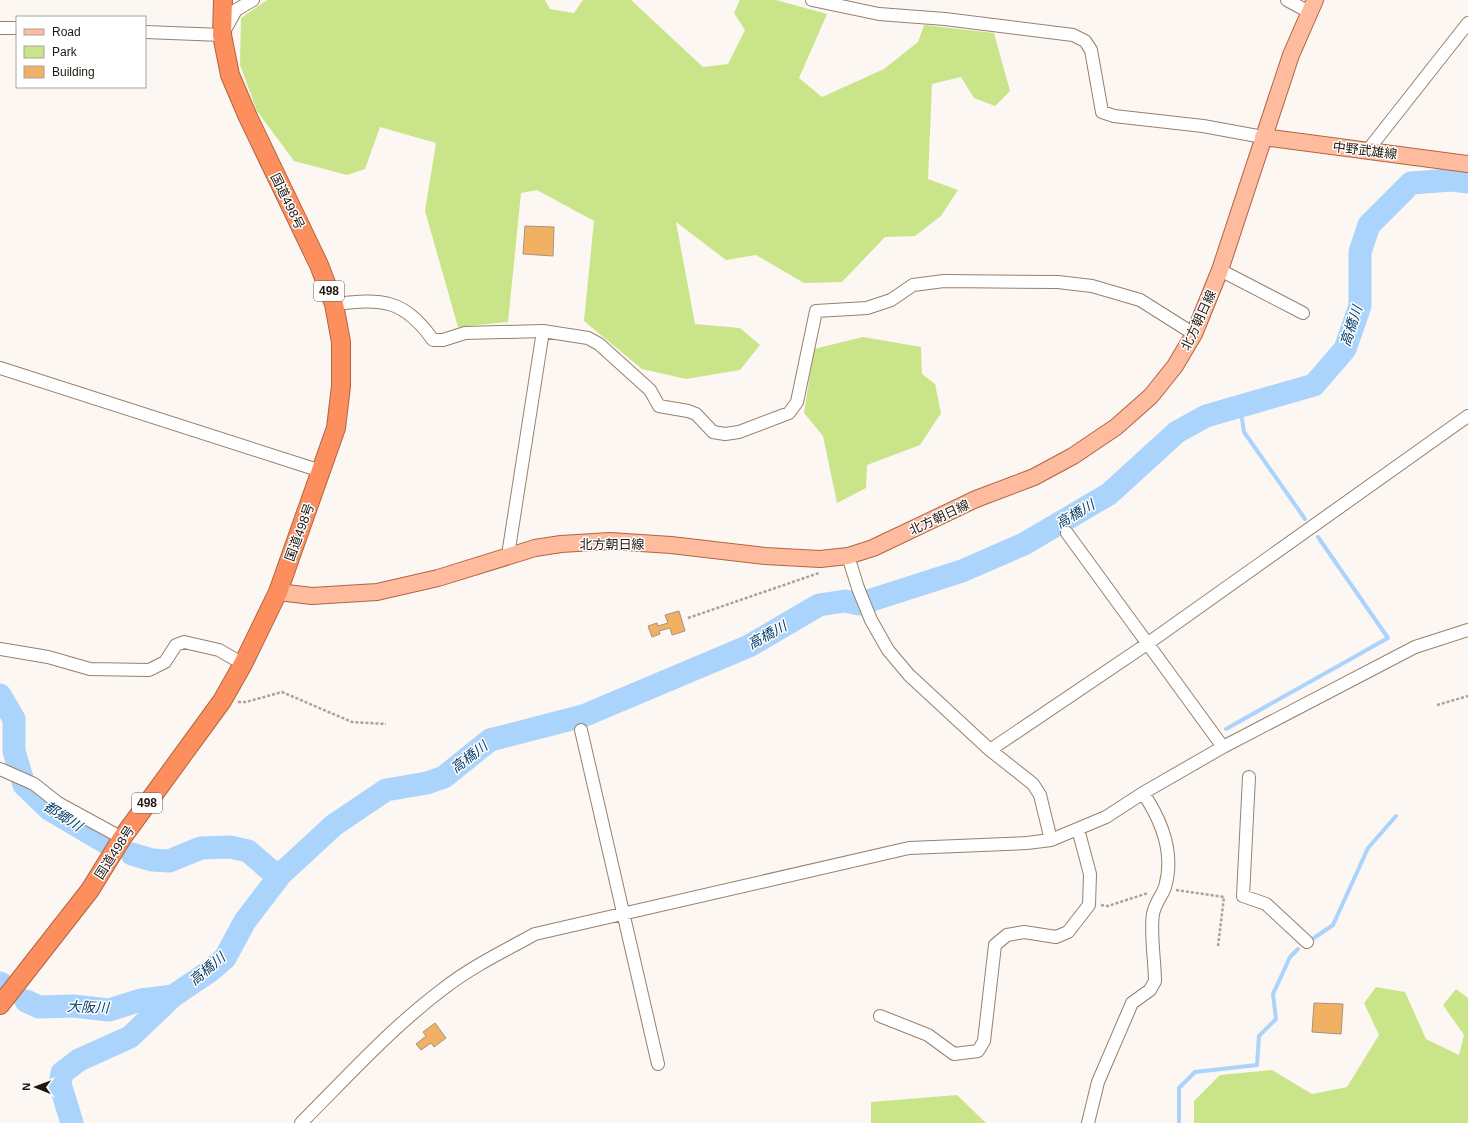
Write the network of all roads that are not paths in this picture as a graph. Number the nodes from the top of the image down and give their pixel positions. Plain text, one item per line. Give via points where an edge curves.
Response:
1 (223, 0) edge
2 (253, 0) edge
3 (812, 0) edge
4 (1287, 0) edge
5 (1312, 6) edge
6 (1468, 23) edge
7 (0, 28) edge
8 (16, 28) edge
9 (146, 32) edge
10 (222, 35) junction
11 (1263, 137) junction
12 (1368, 150) junction
13 (1468, 164) edge
14 (1220, 270) junction
15 (334, 304) junction
16 (1303, 313) dead end
17 (543, 331) junction
18 (1194, 334) junction
19 (0, 368) edge
20 (1468, 416) edge
21 (321, 471) junction
22 (1067, 533) dead end
23 (508, 555) junction
24 (848, 556) junction
25 (278, 592) junction
26 (1468, 630) edge
27 (1147, 644) junction
28 (0, 649) edge
29 (243, 664) junction
30 (581, 730) dead end
31 (1223, 747) junction
32 (990, 750) junction
33 (0, 769) edge
34 (1249, 778) dead end
35 (1142, 793) junction
36 (1078, 829) junction
37 (122, 838) junction
38 (1051, 840) junction
39 (624, 913) junction
40 (1307, 942) dead end
41 (0, 1005) edge
42 (880, 1016) dead end
43 (658, 1064) dead end
44 (301, 1123) edge
45 (1088, 1123) edge

1 - 10 highway, 国道498号 / 498
2 - 10 street via 236,10
3 - 11 street via 886,15 945,19 1073,35 1085,41 1091,50 1102,112 1114,116 1203,126
4 - 5 street
5 - 11 main road, 北方朝日線 via 1291,55
6 - 12 street
7 - 8 street
9 - 10 street
10 - 15 highway, 国道498号 / 498 via 230,74 319,265
11 - 12 main road, 中野武雄線
11 - 14 main road, 北方朝日線
12 - 13 main road, 中野武雄線
14 - 16 street
14 - 18 main road, 北方朝日線
15 - 17 street via 367,300 390,303 419,321 433,340 443,340 465,333
15 - 21 highway, 国道498号 / 498 via 341,342 341,386 336,428
17 - 18 street via 588,338 599,344 650,390 659,406 688,410 696,414 713,432 725,434 739,432 789,413 797,402 816,311 867,308 891,300 913,285 944,281 1050,282 1092,286 1140,300
17 - 23 street
18 - 24 main road, 北方朝日線 via 1175,366 1150,396 1116,427 1074,456 1034,477 976,499 873,548
19 - 21 street
20 - 27 street
21 - 25 highway, 国道498号 / 498
22 - 27 street
23 - 24 main road, 北方朝日線 via 561,544 610,541 765,556 820,559
23 - 25 main road, 北方朝日線 via 438,578 377,592 312,596
24 - 32 street via 871,620 888,650 906,671
25 - 29 highway, 国道498号 / 498
26 - 31 street via 1415,647
27 - 31 street
27 - 32 street
28 - 29 street via 48,657 90,669 149,670 165,662 176,645 184,642 219,650
29 - 37 highway, 国道498号 / 498 via 222,701
30 - 39 street
31 - 35 street
32 - 38 street via 1033,784 1040,795
33 - 37 street via 34,784 58,803
34 - 40 street via 1243,896 1266,904
35 - 36 street via 1106,817
35 - 45 street via 1157,814 1168,847 1170,868 1153,916 1155,982 1150,990 1132,1003 1098,1082
36 - 38 street
36 - 42 street via 1090,874 1089,905 1068,932 1056,937 1024,932 1007,935 996,945 984,1041 978,1051 954,1054 928,1035
37 - 41 highway, 国道498号 / 498 via 90,890
38 - 39 street via 909,848
39 - 43 street
39 - 44 street via 535,934 443,988 383,1040

